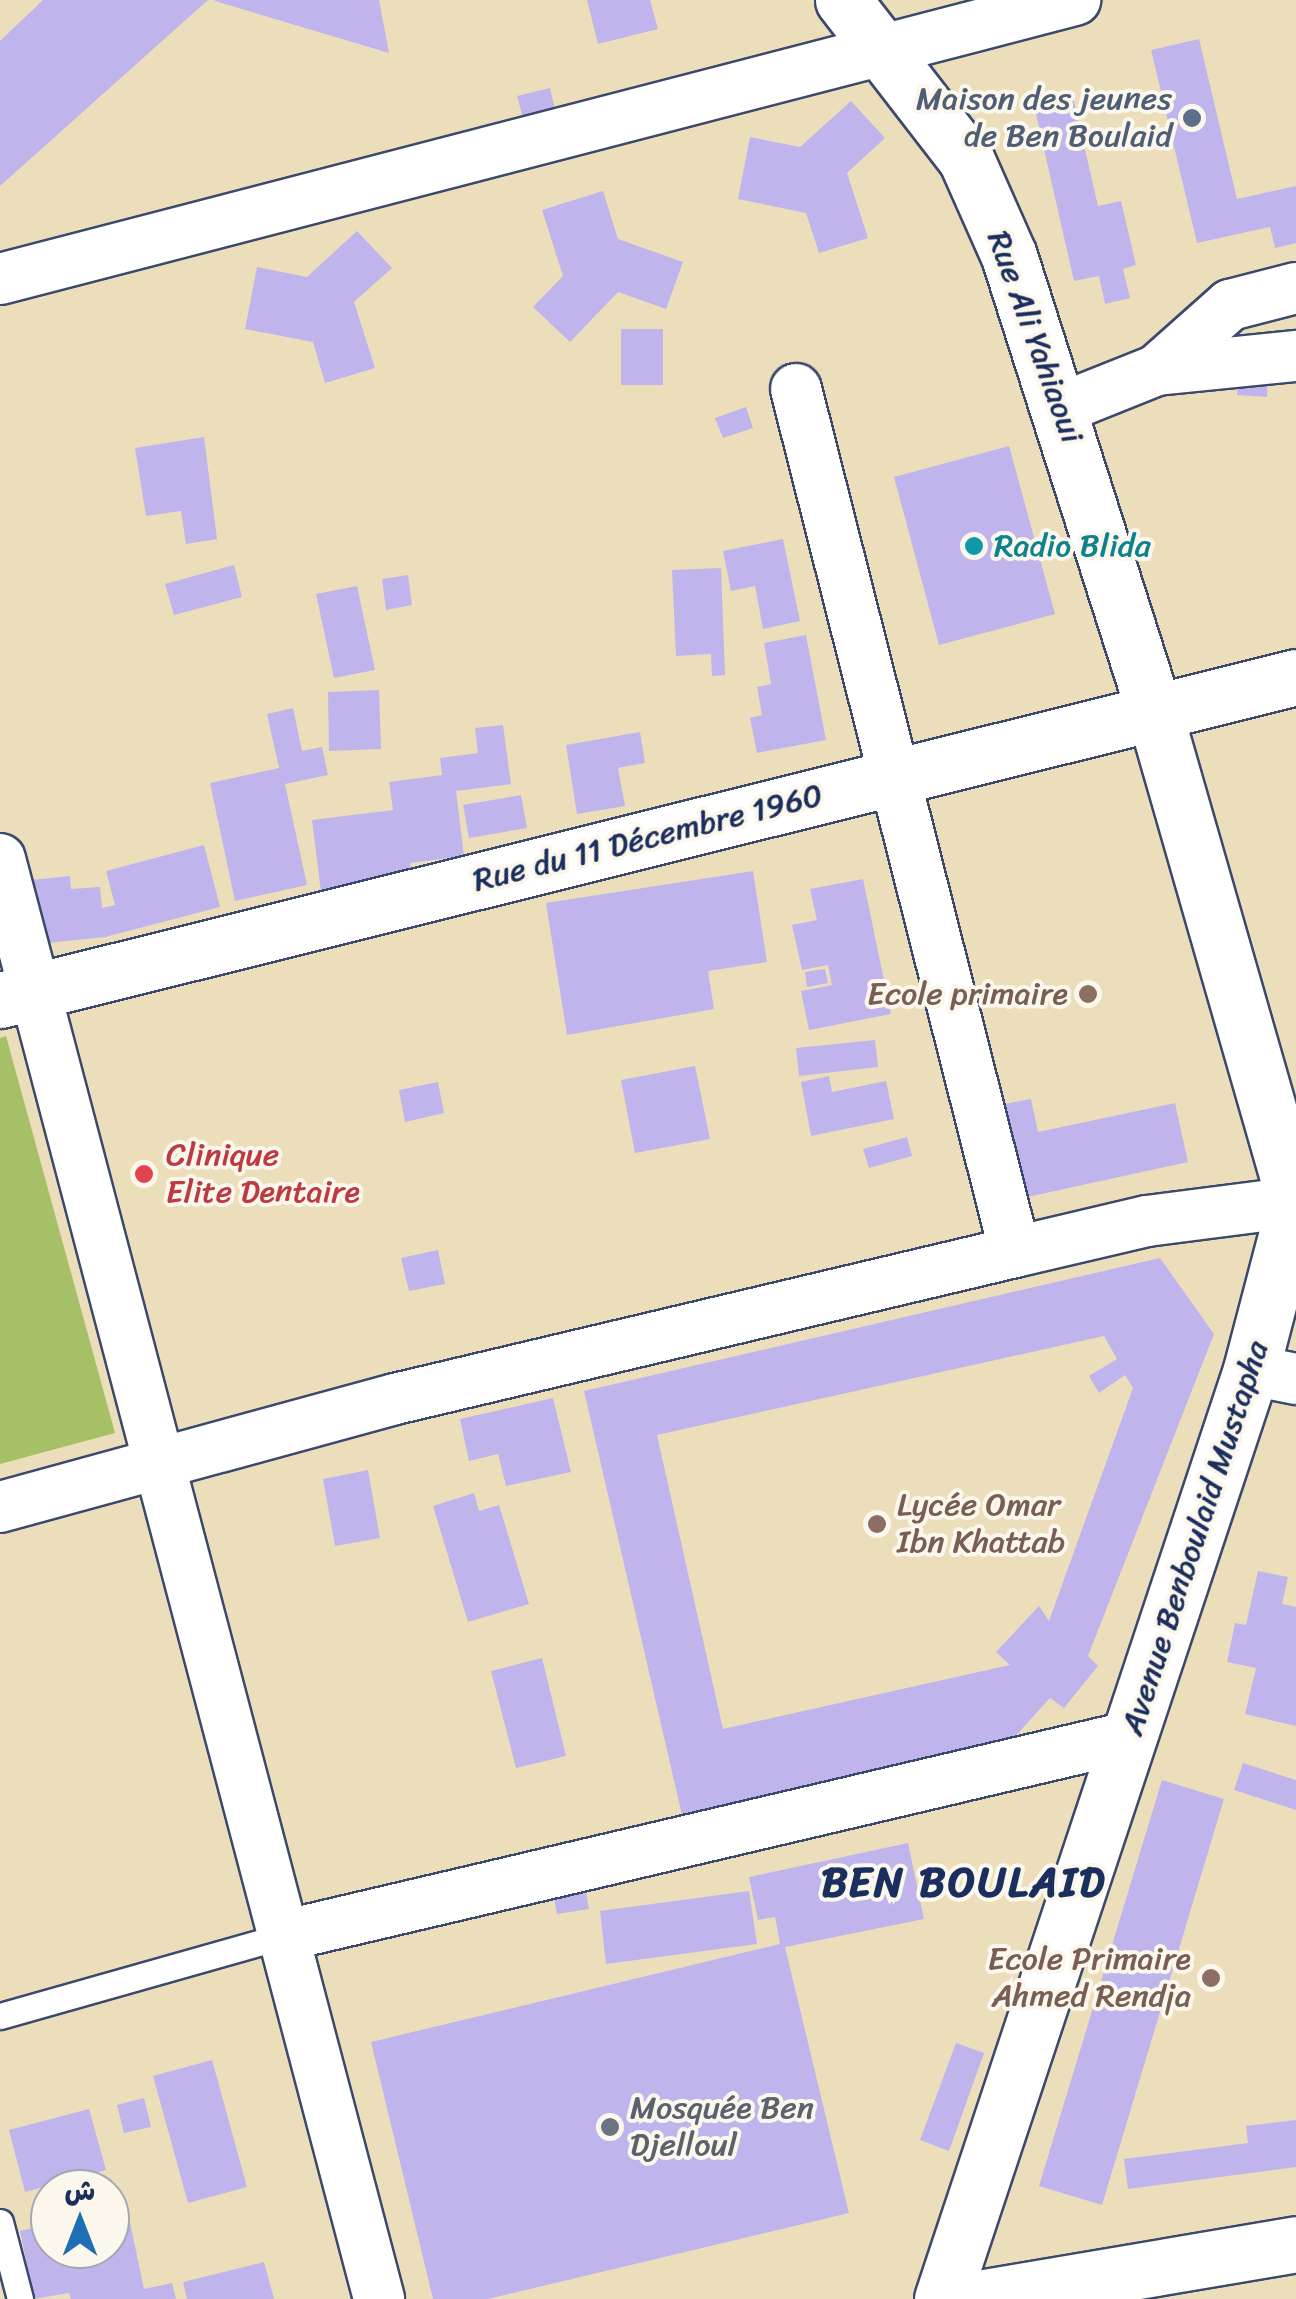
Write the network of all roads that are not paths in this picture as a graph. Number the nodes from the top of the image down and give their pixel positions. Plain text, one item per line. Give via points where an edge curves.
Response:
1 (842, 0) edge
2 (1075, 0) edge
3 (882, 46) junction
4 (0, 279) edge
5 (1296, 288) edge
6 (1296, 356) edge
7 (1157, 370) junction
8 (796, 389) dead end
9 (1062, 408) junction
10 (1296, 677) edge
11 (1154, 710) junction
12 (892, 776) junction
13 (0, 859) edge
14 (17, 995) edge
15 (1295, 1202) edge
16 (1015, 1252) junction
17 (1274, 1374) edge
18 (160, 1464) junction
19 (0, 1507) edge
20 (1132, 1736) junction
21 (288, 1936) junction
22 (0, 2016) edge
23 (0, 2222) edge
24 (1296, 2244) edge
25 (20, 2299) edge
26 (378, 2299) edge
27 (942, 2299) edge
28 (972, 2299) edge

1 - 3 main road, Rue Ali Yahiaoui
2 - 3 street
3 - 4 street
3 - 9 main road, Rue Ali Yahiaoui via 966,159 1009,256
5 - 7 street via 1230,305
6 - 7 street
7 - 9 street
8 - 12 street
9 - 11 main road, Rue Ali Yahiaoui
10 - 11 main road, Rue du 11 Décembre 1960
11 - 12 main road, Rue du 11 Décembre 1960
11 - 15 main road
12 - 14 main road, Rue du 11 Décembre 1960
12 - 16 street
13 - 14 street
14 - 18 street
15 - 16 street via 1147,1221
15 - 17 main road, Avenue Benboulaid Mustapha
16 - 18 street via 394,1400
17 - 20 main road, Avenue Benboulaid Mustapha
18 - 19 street
18 - 21 street
20 - 21 street
20 - 27 main road, Avenue Benboulaid Mustapha
21 - 22 lane
21 - 26 street
23 - 25 lane
24 - 28 main road

